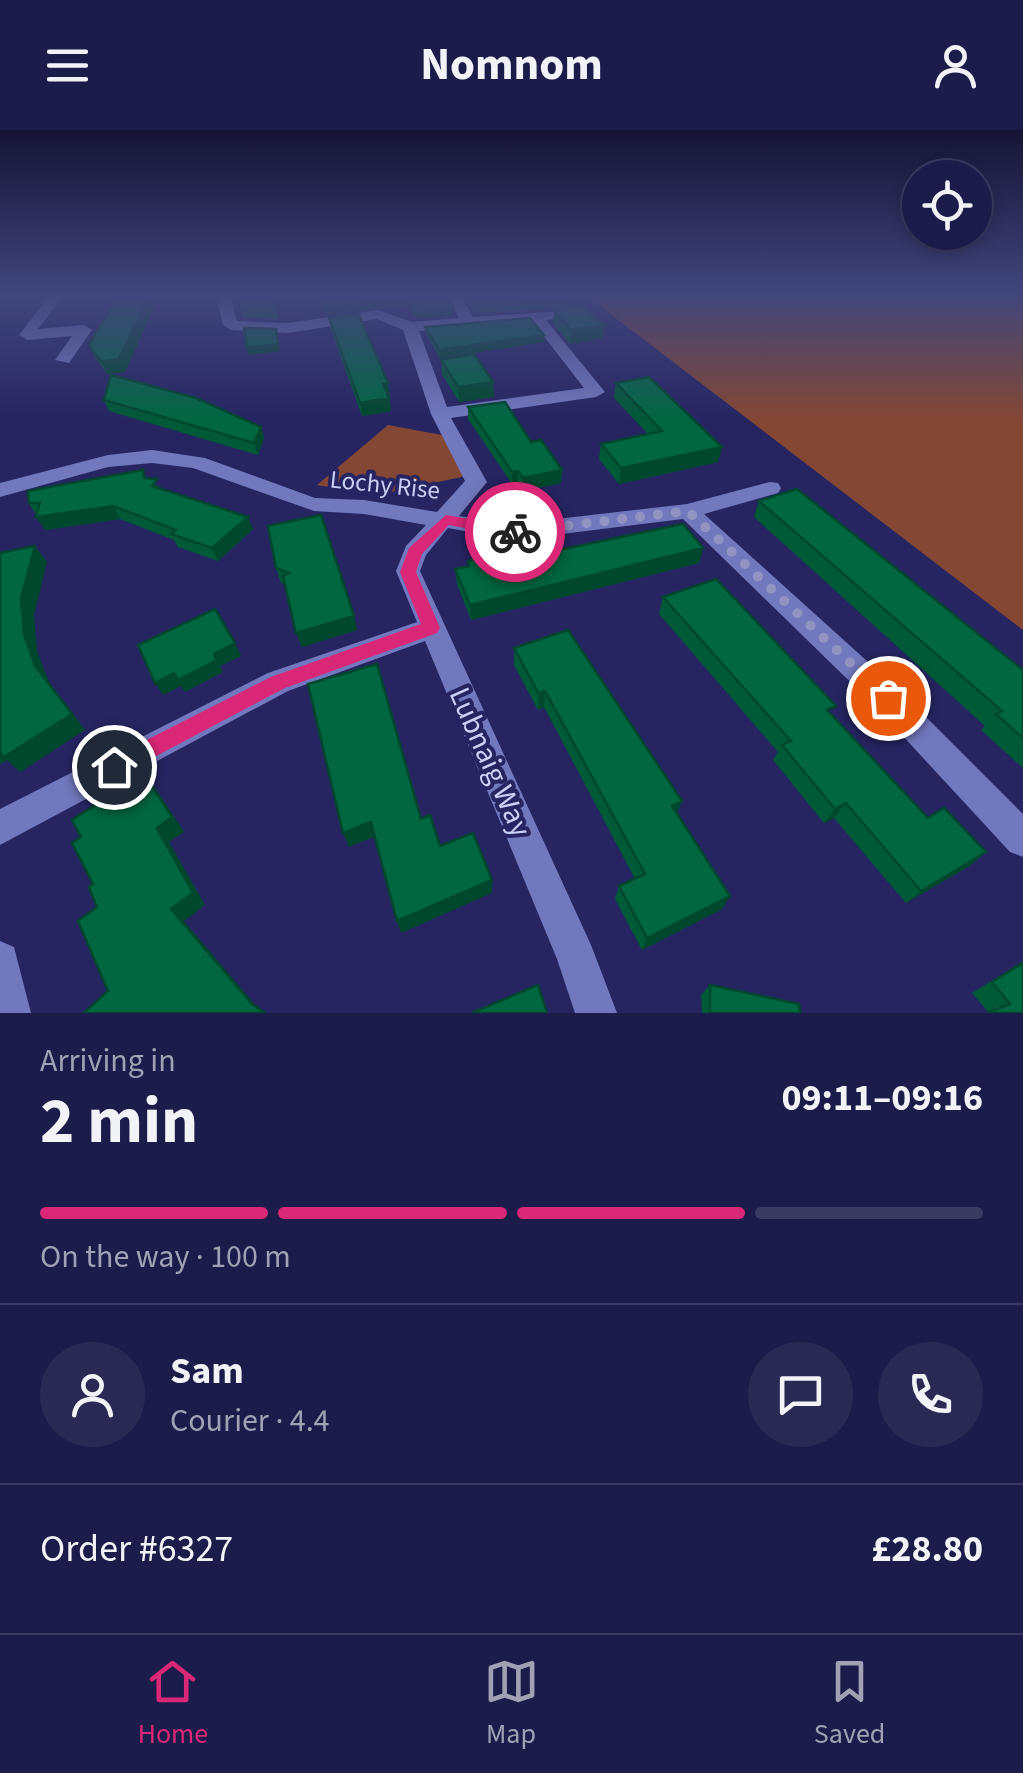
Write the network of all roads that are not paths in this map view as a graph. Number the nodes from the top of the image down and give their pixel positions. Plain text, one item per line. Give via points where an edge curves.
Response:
1 (79, 337) edge
2 (414, 337) edge
3 (552, 337) edge
4 (63, 360) dead end
5 (440, 414) junction
6 (770, 488) dead end
7 (0, 490) edge
8 (688, 511) junction
9 (446, 520) junction
10 (431, 628) junction
11 (0, 828) edge
12 (1023, 840) edge
13 (0, 960) edge
14 (10, 1013) edge
15 (596, 1013) edge

1 - 4 street
2 - 5 street
3 - 5 street via 596,392
5 - 9 street via 476,482
6 - 8 street, Lochy Rise
7 - 9 street, Lochy Rise via 118,460 170,457 222,468 296,502
8 - 9 street, Lochy Rise via 513,532
8 - 12 street via 888,698
9 - 10 street, Lubnaig Way via 415,552 408,572
10 - 11 street via 278,682
10 - 15 street, Lubnaig Way
13 - 14 street

